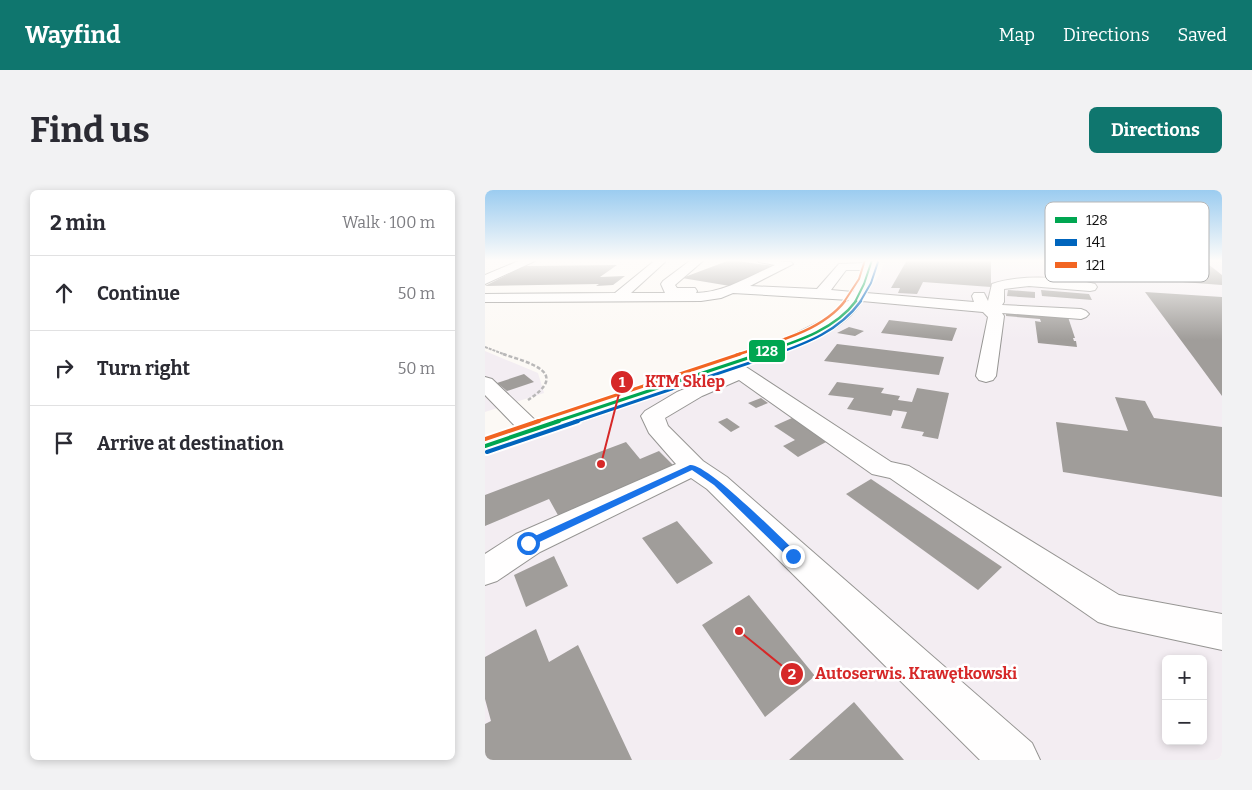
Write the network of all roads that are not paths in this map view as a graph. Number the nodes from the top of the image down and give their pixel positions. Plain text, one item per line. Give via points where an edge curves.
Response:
1 (631, 287) edge
2 (668, 287) edge
3 (736, 287) edge
4 (826, 287) edge
5 (861, 287) edge
6 (998, 287) edge
7 (1084, 287) edge
8 (1090, 287) dead end
9 (731, 289) junction
10 (821, 293) junction
11 (620, 296) junction
12 (857, 296) junction
13 (485, 298) edge
14 (983, 301) junction
15 (1081, 314) dead end
16 (734, 369) junction
17 (986, 376) dead end
18 (485, 383) edge
19 (532, 430) junction
20 (485, 446) edge
21 (693, 467) junction
22 (485, 571) edge
23 (1222, 632) edge
24 (1015, 760) edge

1 - 11 street
2 - 9 street via 669,290 677,292
3 - 9 street
4 - 10 street
5 - 12 street
6 - 14 street via 997,302
7 - 8 street
9 - 10 street
9 - 11 street via 701,297
10 - 12 street
11 - 13 street
12 - 14 street
12 - 16 street via 850,308 819,328
14 - 15 street
14 - 17 street via 995,316
16 - 19 street
16 - 21 street via 653,416 657,428
16 - 23 street via 882,468 899,472 1111,610
18 - 19 street
19 - 20 street
21 - 22 street via 528,543
21 - 24 street via 717,483

